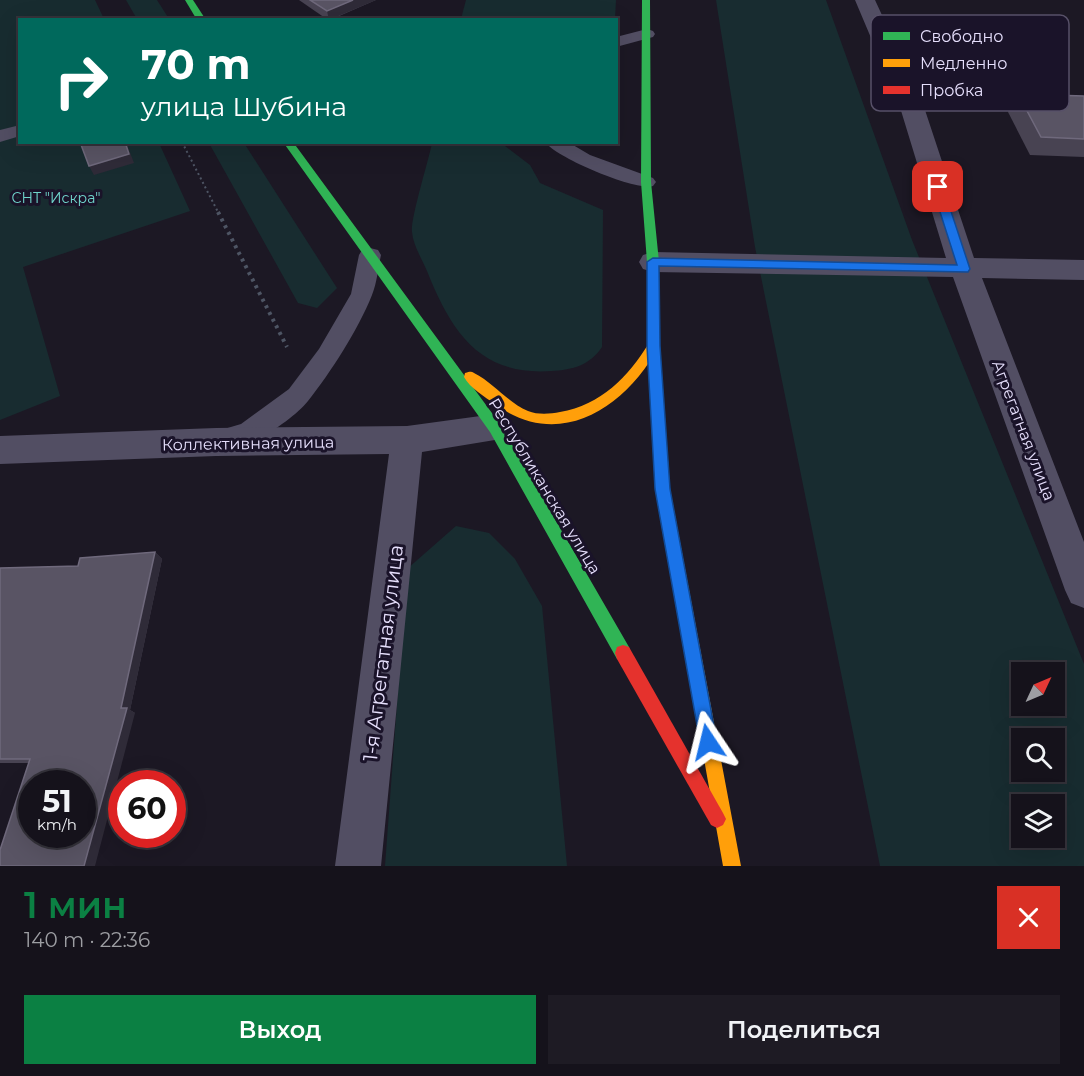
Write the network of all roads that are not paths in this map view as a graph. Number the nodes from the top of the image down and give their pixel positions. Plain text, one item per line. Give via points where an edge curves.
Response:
1 (189, 0) edge
2 (646, 0) edge
3 (865, 0) edge
4 (872, 15) edge
5 (201, 18) edge
6 (647, 34) junction
7 (618, 41) edge
8 (913, 111) edge
9 (18, 131) edge
10 (0, 136) edge
11 (289, 144) edge
12 (557, 144) edge
13 (646, 182) junction
14 (370, 255) junction
15 (653, 262) junction
16 (964, 269) junction
17 (1084, 270) edge
18 (653, 346) junction
19 (439, 350) junction
20 (495, 428) junction
21 (407, 440) junction
22 (216, 442) junction
23 (0, 450) edge
24 (1084, 590) edge
25 (725, 833) junction
26 (358, 866) edge
27 (732, 866) edge

1 - 5 main road
2 - 6 main road
3 - 4 street, Агрегатная улица
6 - 7 lane
6 - 13 main road
8 - 16 street, Агрегатная улица
9 - 10 lane
11 - 14 main road, Республиканская улица
12 - 13 lane via 583,159
13 - 15 main road
14 - 19 main road, Республиканская улица
14 - 22 lane via 362,294 298,396 249,433
15 - 16 street
15 - 18 main road
16 - 17 street
16 - 24 street, Агрегатная улица
18 - 19 main road via 642,368 602,406 571,417 534,419 503,402
18 - 25 main road via 663,489
19 - 20 main road, Республиканская улица
20 - 21 street, Коллективная улица
20 - 25 main road, Республиканская улица
21 - 22 street, Коллективная улица
21 - 26 street, 1-я Агрегатная улица
22 - 23 street, Коллективная улица
25 - 27 main road

